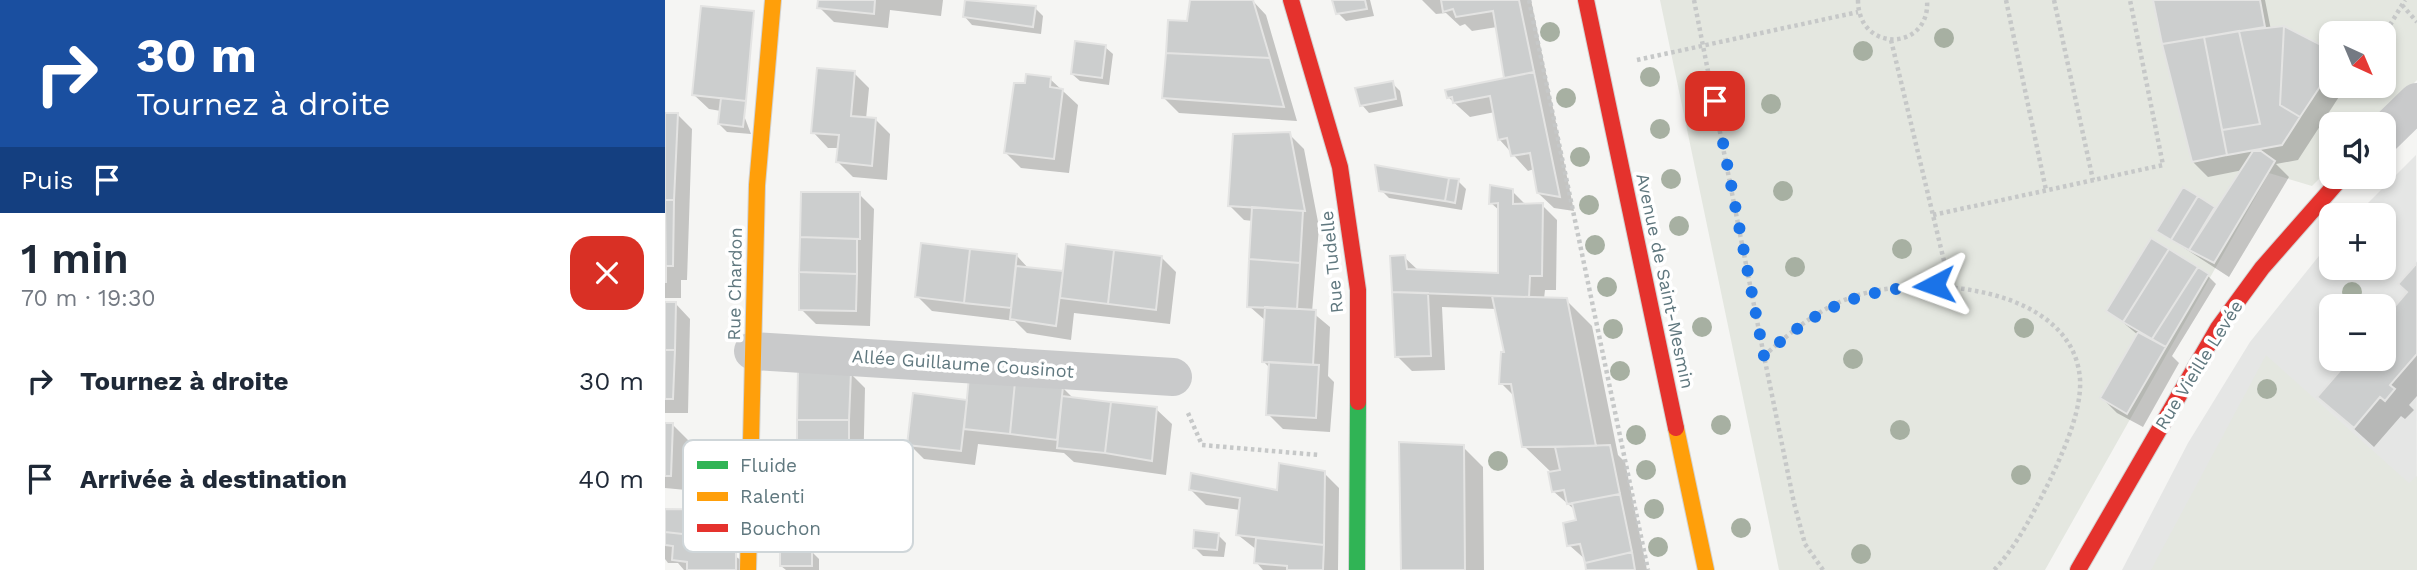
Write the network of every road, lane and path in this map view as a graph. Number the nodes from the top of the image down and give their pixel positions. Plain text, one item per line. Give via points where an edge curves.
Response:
1 (773, 0) edge
2 (1291, 0) edge
3 (1529, 0) edge
4 (1586, 0) edge
5 (1694, 0) edge
6 (1858, 0) edge
7 (1927, 0) edge
8 (2006, 0) edge
9 (2054, 0) edge
10 (2130, 0) edge
11 (2404, 3) edge
12 (1858, 12) junction
13 (2393, 21) edge
14 (2417, 22) edge
15 (1891, 40) junction
16 (1704, 47) junction
17 (1626, 62) dead end
18 (2092, 180) junction
19 (2332, 189) edge
20 (2046, 190) junction
21 (1933, 215) junction
22 (1950, 286) junction
23 (753, 351) junction
24 (1764, 356) junction
25 (1173, 377) joint
26 (751, 440) edge
27 (1332, 457) dead end
28 (748, 552) edge
29 (748, 570) edge
30 (1357, 570) edge
31 (1648, 570) edge
32 (1706, 570) edge
33 (1823, 570) edge
34 (1994, 570) edge
35 (2078, 570) edge

1 - 23 street, Rue Chardon via 757,185
2 - 30 street, Rue Tudelle via 1340,167 1358,290
3 - 31 path
4 - 32 street, Avenue de Saint-Mesmin
5 - 16 path
6 - 12 path
7 - 15 path via 1926,19 1920,28
8 - 20 path
9 - 18 path
10 - 18 path via 2163,165
11 - 13 path
11 - 14 path
12 - 15 path via 1870,32
12 - 16 path
15 - 21 path
16 - 17 path
16 - 24 path
18 - 20 path
19 - 35 street, Rue Vieille Levée via 2262,268 2218,328
20 - 21 path
21 - 22 path
22 - 24 path via 1884,289 1850,298 1801,326
22 - 34 path via 1983,291 2031,310 2067,345 2080,381 2069,440 2040,501
23 - 25 street, Allée Guillaume Cousinot
23 - 26 street, Rue Chardon
24 - 33 path via 1805,544
25 - 27 path via 1202,445
28 - 29 street, Rue Chardon

